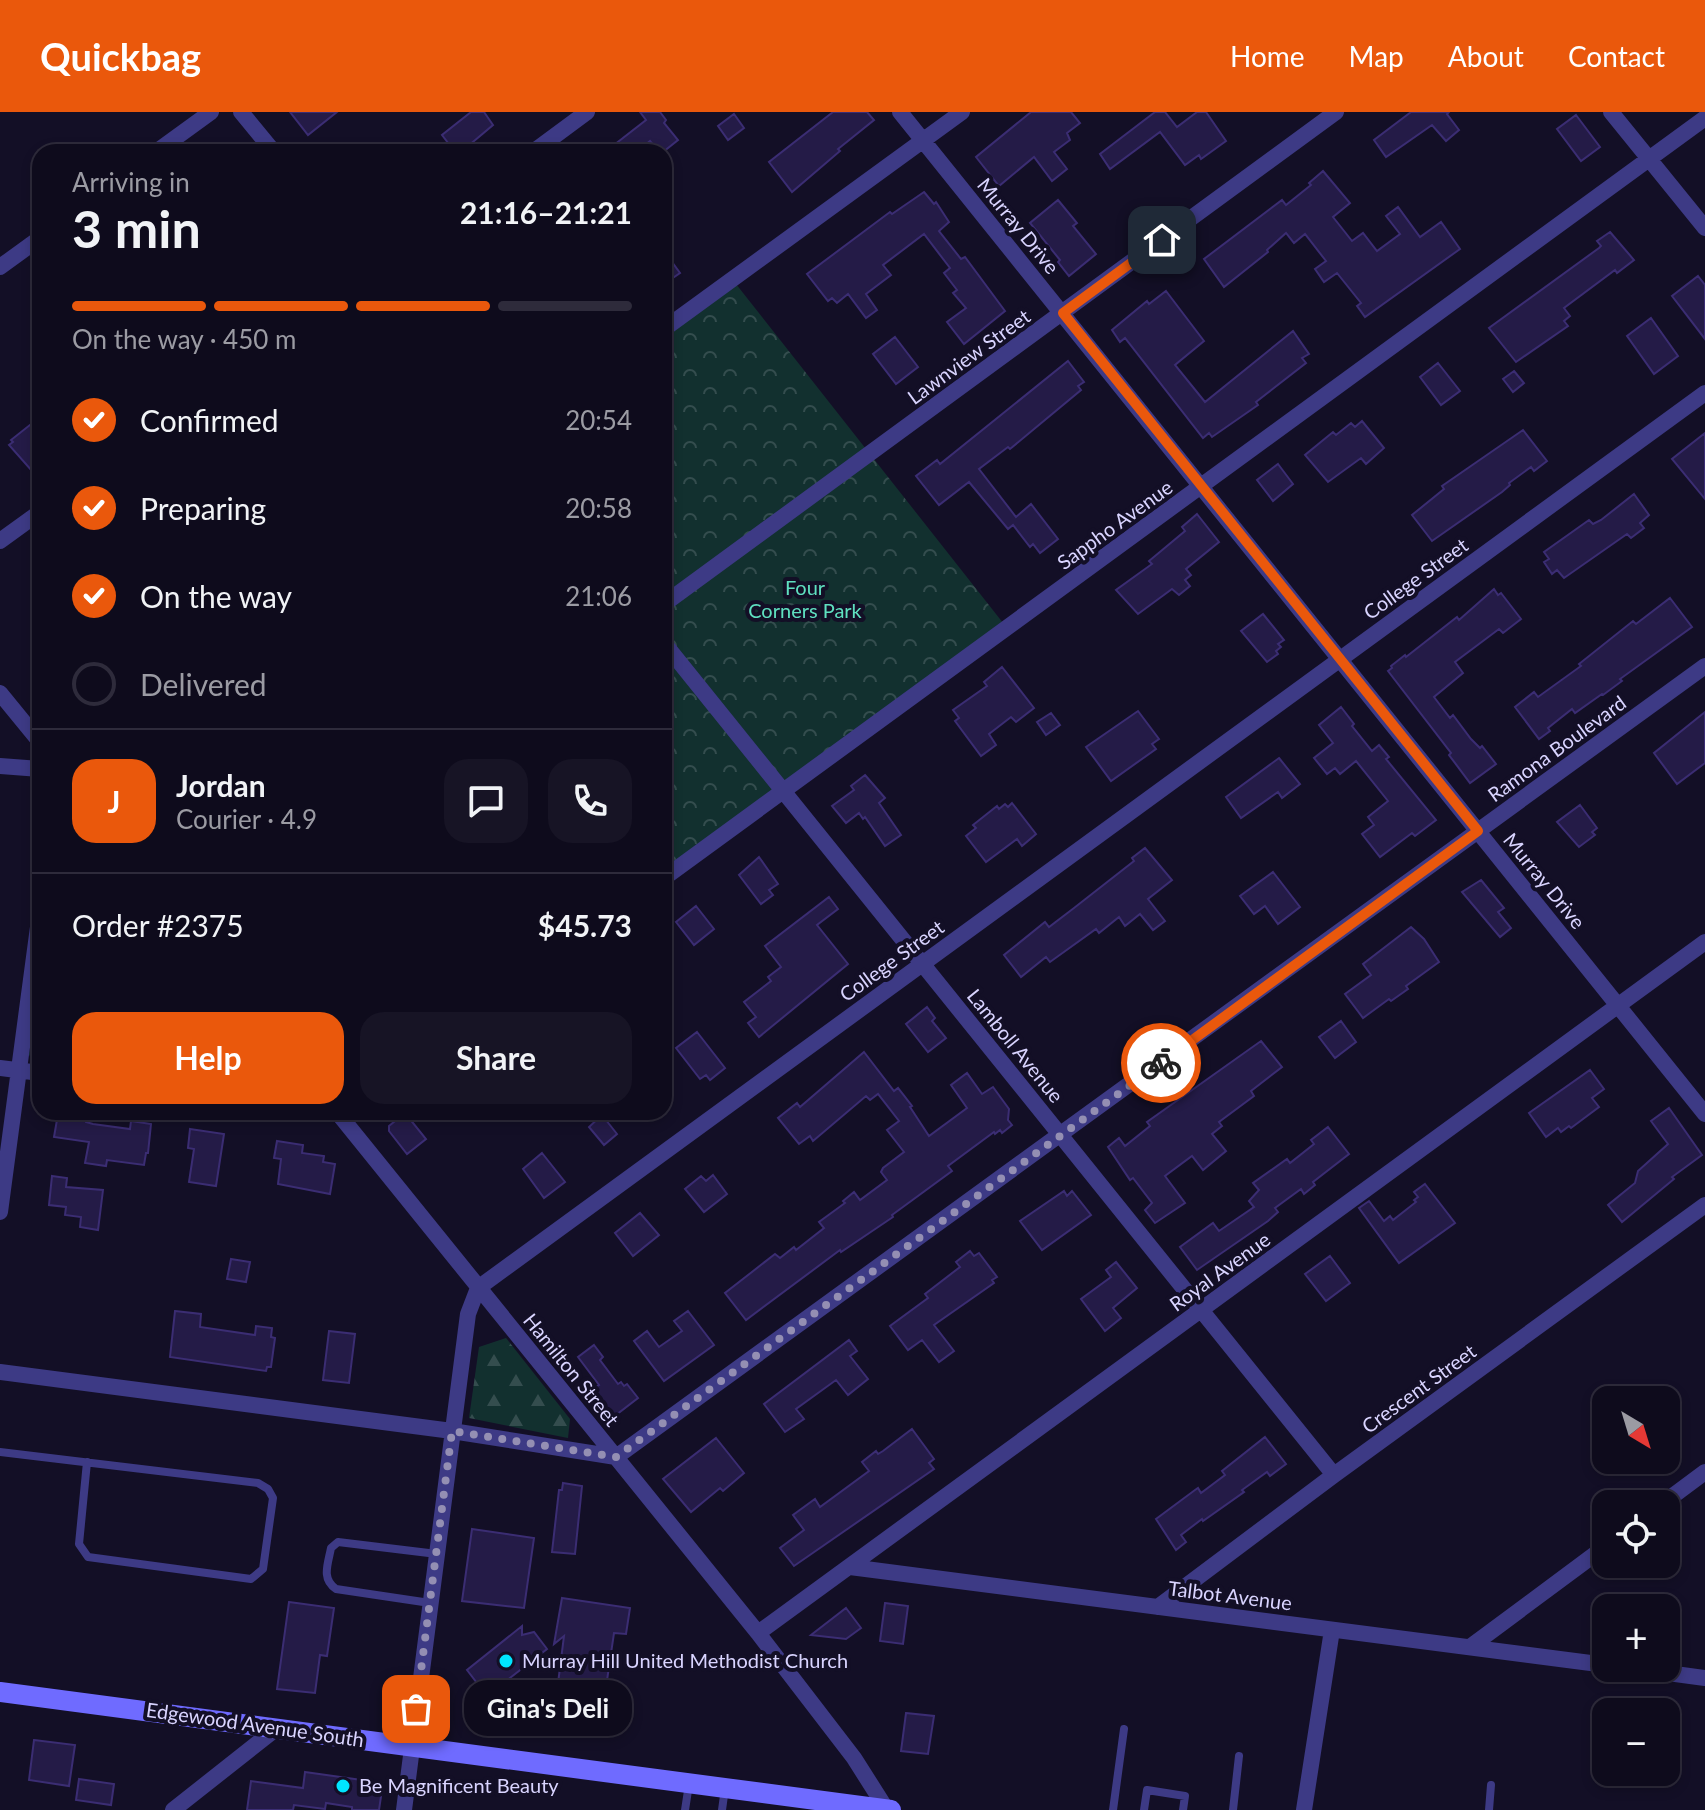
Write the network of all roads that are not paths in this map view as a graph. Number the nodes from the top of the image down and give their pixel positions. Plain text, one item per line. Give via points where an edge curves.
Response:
1 (211, 112) edge
2 (241, 112) edge
3 (587, 112) edge
4 (900, 112) edge
5 (962, 112) edge
6 (1336, 112) edge
7 (1611, 112) edge
8 (1705, 118) edge
9 (923, 140) junction
10 (167, 144) edge
11 (267, 144) edge
12 (544, 144) edge
13 (1649, 159) junction
14 (1705, 228) edge
15 (32, 244) edge
16 (0, 267) edge
17 (1063, 313) junction
18 (672, 323) edge
19 (1705, 393) edge
20 (1201, 487) junction
21 (32, 518) edge
22 (0, 541) edge
23 (672, 598) edge
24 (672, 653) edge
25 (1340, 659) junction
26 (1705, 666) edge
27 (0, 693) edge
28 (32, 732) edge
29 (0, 766) edge
30 (32, 768) edge
31 (783, 791) junction
32 (1478, 831) junction
33 (672, 872) edge
34 (1705, 942) edge
35 (923, 963) junction
36 (32, 972) edge
37 (1618, 1005) junction
38 (0, 1068) edge
39 (19, 1070) junction
40 (32, 1072) edge
41 (1705, 1114) edge
42 (343, 1120) edge
43 (1061, 1136) junction
44 (1705, 1205) edge
45 (0, 1212) edge
46 (478, 1288) junction
47 (1202, 1310) junction
48 (0, 1372) edge
49 (452, 1431) junction
50 (0, 1452) edge
51 (616, 1457) junction
52 (87, 1462) junction
53 (1705, 1472) edge
54 (1334, 1475) junction
55 (1680, 1491) edge
56 (437, 1554) junction
57 (1592, 1556) edge
58 (850, 1567) junction
59 (430, 1603) junction
60 (1158, 1607) junction
61 (1332, 1630) junction
62 (758, 1633) junction
63 (1470, 1647) junction
64 (1592, 1663) edge
65 (1680, 1675) edge
66 (1705, 1678) edge
67 (0, 1692) edge
68 (277, 1728) junction
69 (1124, 1729) dead end
70 (413, 1747) junction
71 (1239, 1756) dead end
72 (689, 1783) junction
73 (1491, 1785) dead end
74 (725, 1788) junction
75 (809, 1805) edge
76 (173, 1810) edge
77 (404, 1810) edge
78 (685, 1810) edge
79 (722, 1810) edge
80 (888, 1810) edge
81 (1113, 1810) edge
82 (1144, 1810) edge
83 (1183, 1810) edge
84 (1233, 1810) edge
85 (1304, 1810) edge
86 (1489, 1810) edge

1 - 10 street
2 - 11 street
3 - 12 street
4 - 9 street, Murray Drive
5 - 9 street
6 - 17 street, Lawnview Street
7 - 13 street
8 - 13 street, Sappho Avenue
9 - 17 street, Murray Drive
9 - 18 street
13 - 14 street
13 - 20 street, Sappho Avenue
15 - 16 street
17 - 20 street, Murray Drive
17 - 23 street, Lawnview Street
19 - 25 street, College Street
20 - 25 street, Murray Drive
20 - 31 street, Sappho Avenue
21 - 22 street
24 - 31 street, Lamboll Avenue
25 - 32 street, Murray Drive
25 - 35 street, College Street
26 - 32 street, Ramona Boulevard
27 - 28 street
29 - 30 street
31 - 33 street, Sappho Avenue
31 - 35 street, Lamboll Avenue
32 - 37 street, Murray Drive
32 - 43 street, Ramona Boulevard
34 - 37 street, Royal Avenue
35 - 43 street, Lamboll Avenue
35 - 46 street, College Street
36 - 39 street
37 - 41 street, Murray Drive
37 - 47 street, Royal Avenue
38 - 39 street
39 - 40 street
39 - 45 street
42 - 46 street, Hamilton Street
43 - 47 street, Lamboll Avenue
43 - 51 street, Ramona Boulevard
44 - 54 street, Crescent Street
46 - 49 street via 468,1314
46 - 51 street, Hamilton Street
47 - 54 street, Lamboll Avenue
47 - 58 street, Royal Avenue
48 - 49 street
49 - 51 street
49 - 56 street
50 - 52 lane
51 - 62 street, Hamilton Street
52 - 52 lane via 258,1483 268,1489 273,1498 263,1569 251,1579 88,1557 79,1544
53 - 55 street
54 - 60 street, Crescent Street
56 - 59 street
56 - 59 lane via 338,1542 331,1548 326,1576 336,1589
57 - 63 street
58 - 60 street, Talbot Avenue
58 - 62 street, Royal Avenue
59 - 70 street
60 - 61 street, Talbot Avenue
61 - 63 street, Talbot Avenue
61 - 85 street
62 - 80 street, Hamilton Street
63 - 64 street, Talbot Avenue
65 - 66 street
67 - 68 main road, Edgewood Avenue South
68 - 70 main road, Edgewood Avenue South
68 - 76 street
69 - 81 lane
70 - 72 main road, Edgewood Avenue South
70 - 77 street
71 - 84 lane
72 - 74 main road, Edgewood Avenue South
72 - 78 lane
73 - 86 lane
74 - 75 main road, Edgewood Avenue South
74 - 79 lane
75 - 80 main road, Edgewood Avenue South
82 - 83 lane via 1147,1790 1185,1796

